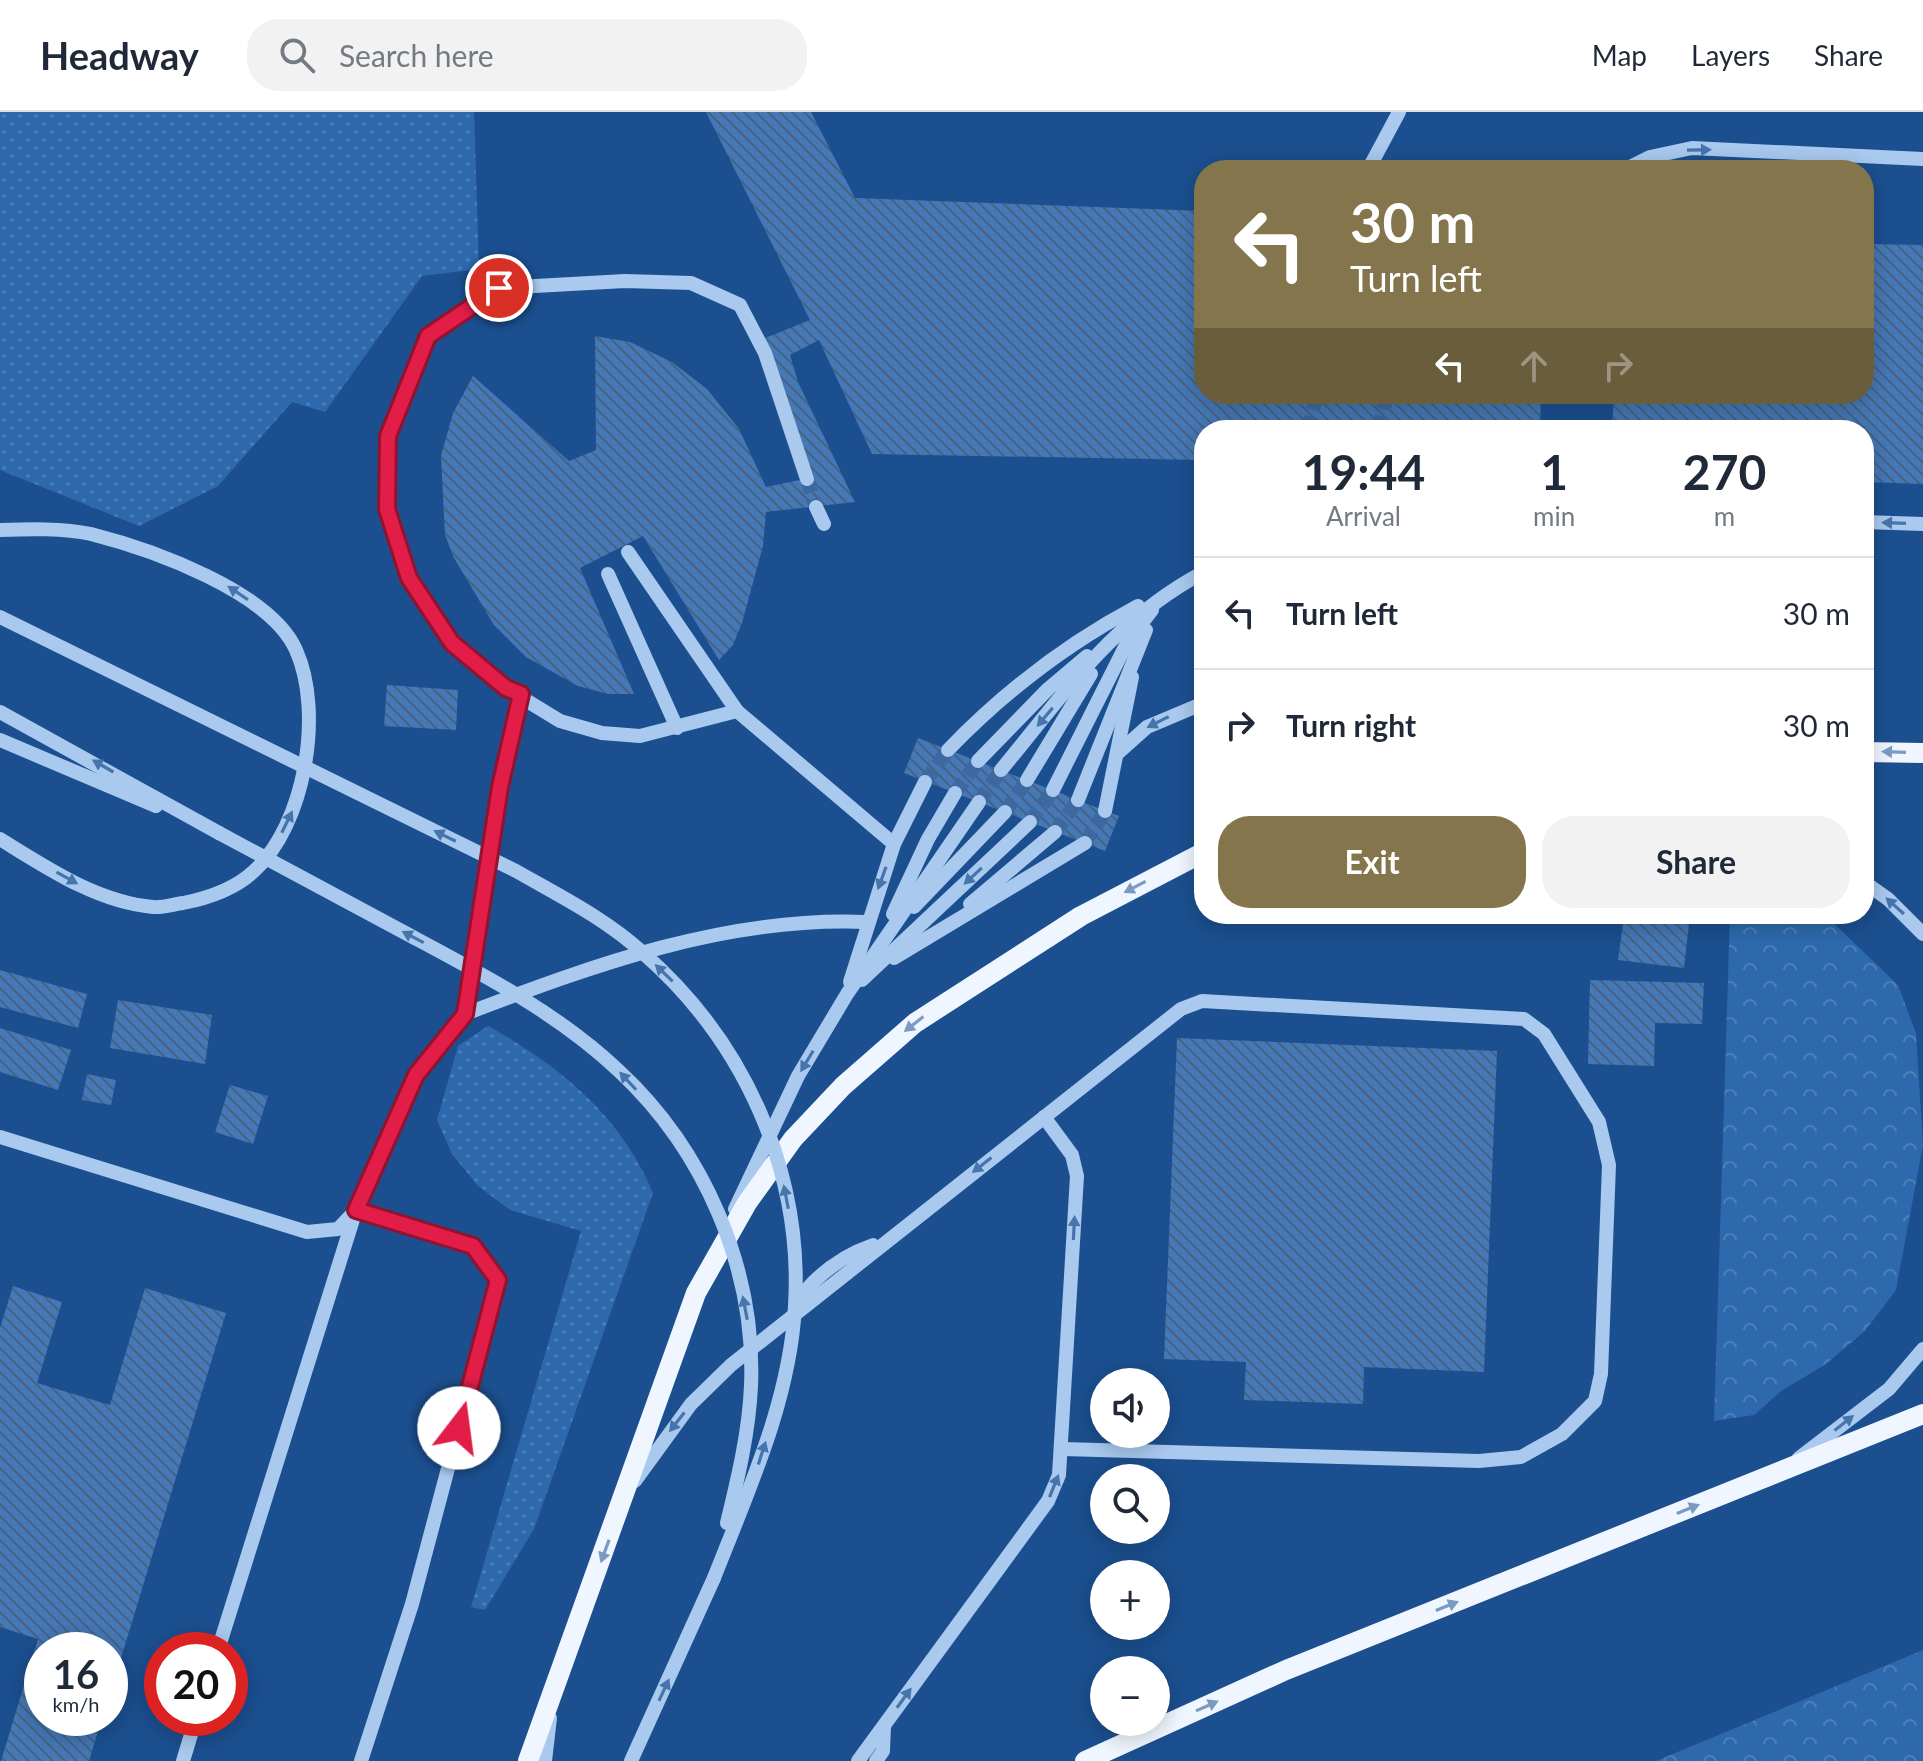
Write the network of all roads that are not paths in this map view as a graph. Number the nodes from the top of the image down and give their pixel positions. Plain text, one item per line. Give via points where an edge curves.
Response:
1 (1398, 112) edge
2 (1923, 159) edge
3 (1373, 160) edge
4 (1644, 160) edge
5 (807, 479) tunnel mouth
6 (816, 507) tunnel mouth
7 (0, 517) edge
8 (1874, 522) edge
9 (824, 524) dead end
10 (1923, 524) edge
11 (23, 529) junction
12 (0, 530) edge
13 (628, 552) dead end
14 (608, 574) dead end
15 (1194, 577) edge
16 (1167, 591) junction
17 (0, 617) edge
18 (1115, 633) junction
19 (1137, 646) junction
20 (521, 694) junction
21 (1194, 707) edge
22 (737, 711) junction
23 (0, 712) edge
24 (677, 728) junction
25 (0, 740) edge
26 (948, 750) tunnel mouth
27 (1119, 752) junction
28 (1874, 752) edge
29 (1923, 753) edge
30 (978, 761) tunnel mouth
31 (1001, 770) tunnel mouth
32 (1027, 780) tunnel mouth
33 (925, 782) tunnel mouth
34 (1053, 790) tunnel mouth
35 (955, 793) tunnel mouth
36 (1078, 800) tunnel mouth
37 (979, 802) tunnel mouth
38 (1105, 811) tunnel mouth
39 (1005, 812) tunnel mouth
40 (1030, 822) tunnel mouth
41 (1055, 832) tunnel mouth
42 (219, 833) junction
43 (0, 839) edge
44 (1085, 843) tunnel mouth
45 (894, 844) junction
46 (1194, 857) edge
47 (1874, 889) edge
48 (867, 922) junction
49 (938, 932) junction
50 (1923, 934) edge
51 (882, 940) junction
52 (871, 972) junction
53 (847, 994) junction
54 (465, 1014) junction
55 (1044, 1117) junction
56 (0, 1137) edge
57 (356, 1210) junction
58 (696, 1293) junction
59 (1923, 1349) edge
60 (1923, 1414) edge
61 (1063, 1449) junction
62 (1782, 1471) junction
63 (625, 1496) junction
64 (714, 1578) junction
65 (224, 1632) edge
66 (553, 1694) junction
67 (884, 1726) junction
68 (191, 1736) edge
69 (183, 1761) edge
70 (361, 1761) edge
71 (528, 1761) edge
72 (545, 1761) edge
73 (631, 1761) edge
74 (858, 1761) edge
75 (876, 1761) edge
76 (1085, 1761) edge

1 - 3 street
4 -> 2 street via 1692,148
5 - 20 street via 765,353 740,305 691,283 499,288 428,336 388,436 387,509 409,578 452,643 506,688
6 - 9 street
7 - 11 street
10 -> 8 street
11 - 12 street
43 -> 11 street via 99,895 155,908 211,898 254,871 290,822 307,754 309,701 296,650 272,616 224,584 163,559 89,534
13 - 22 street
14 - 24 street
15 - 16 street
16 - 18 street
16 - 19 street
16 - 26 street via 1105,623 1017,686
16 - 34 street via 1128,641
64 -> 17 street, bridge via 771,1425 796,1307 793,1240 773,1142 725,1044 685,993 642,951 585,910
18 - 30 street via 1048,689
18 -> 31 street
18 - 32 street
19 - 27 street
19 - 36 street
20 - 24 street via 560,721 602,733 640,736
20 - 54 street via 500,787
21 -> 27 street via 1147,727
22 - 24 street
22 - 45 street
42 -> 23 street
25 - 42 street
27 - 38 street
29 -> 28 main road
33 - 45 street
35 - 51 street via 907,880
37 - 51 street
39 - 51 street
40 -> 52 street
41 - 49 street
64 -> 42 street, bridge via 741,1469 751,1385 748,1317 733,1252 687,1152 620,1071 522,998
44 - 49 street
45 -> 48 street
46 -> 58 main road via 1081,916 915,1023 843,1086 793,1139 747,1203
50 -> 47 street
48 - 53 street
48 - 54 street via 817,920 669,945 587,967
49 - 52 street
51 - 53 street
52 - 53 street
53 -> 58 street via 798,1076
54 - 57 street via 416,1075
61 -> 55 street via 1077,1176 1072,1155
55 - 61 street via 1181,1009 1202,1001 1524,1019 1544,1034 1599,1122 1609,1165 1601,1374 1595,1401 1562,1434 1521,1457 1479,1461
55 -> 63 street via 786,1318 691,1404
56 - 57 street via 307,1232 338,1229
57 - 65 street
57 - 70 street via 473,1246 498,1280 412,1604
58 - 63 main road
62 -> 59 street via 1889,1389
60 - 62 main road
67 -> 61 street via 1048,1501
76 -> 62 main road via 1286,1670
63 -> 66 main road
73 -> 64 street
66 - 71 main road
66 - 72 street
67 - 74 street
67 - 75 street via 883,1751
68 - 69 street

